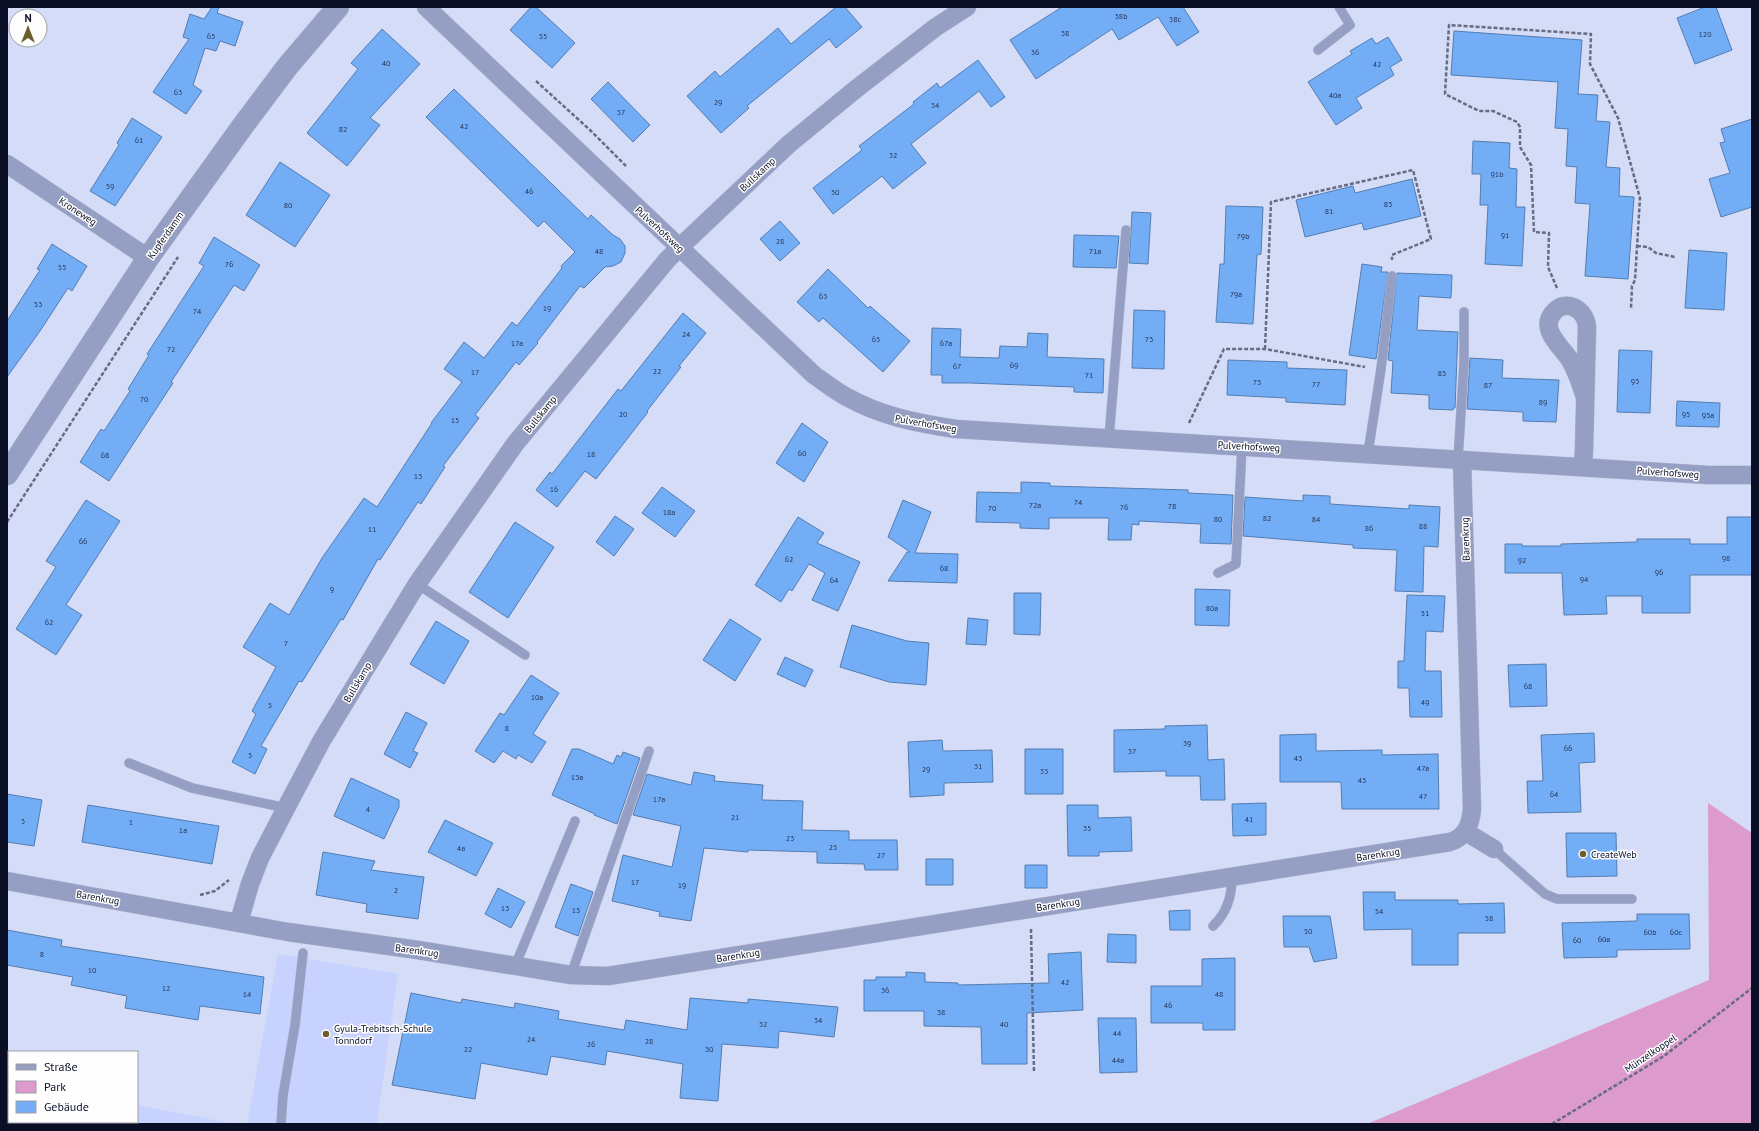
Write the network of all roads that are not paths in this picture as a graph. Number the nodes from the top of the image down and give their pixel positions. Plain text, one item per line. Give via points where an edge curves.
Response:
1 (338, 7) edge
2 (426, 7) edge
3 (967, 7) edge
4 (1339, 7) edge
5 (1318, 50) dead end
6 (7, 164) edge
7 (1126, 230) dead end
8 (680, 247) junction
9 (148, 258) junction
10 (1392, 276) road end
11 (1464, 312) dead end
12 (1586, 397) dead end
13 (1109, 438) junction
14 (1242, 446) junction
15 (1368, 453) junction
16 (1460, 460) junction
17 (1584, 466) junction
18 (7, 474) edge
19 (1752, 475) edge
20 (1218, 573) dead end
21 (417, 584) junction
22 (525, 655) dead end
23 (649, 750) dead end
24 (129, 763) dead end
25 (286, 808) junction
26 (575, 821) dead end
27 (1466, 832) junction
28 (1494, 849) joint
29 (1232, 877) junction
30 (7, 881) edge
31 (1632, 899) dead end
32 (239, 922) junction
33 (1213, 926) dead end
34 (303, 953) dead end
35 (515, 966) junction
36 (571, 975) junction
37 (281, 1124) edge

1 - 9 street, Kupferdamm via 287,67 242,126
2 - 8 street, Pulverhofsweg
3 - 8 street, Bullskamp via 930,32 795,139
4 - 5 lane via 1350,25
6 - 9 street, Kroneweg
7 - 13 lane
8 - 13 street, Pulverhofsweg via 814,375 867,408 916,423 956,429
8 - 21 street, Bullskamp via 515,444
9 - 18 street, Kupferdamm
10 - 15 lane
11 - 16 lane
12 - 17 street
13 - 14 street, Pulverhofsweg
14 - 15 street, Pulverhofsweg
14 - 20 lane via 1236,564
15 - 16 street, Pulverhofsweg
16 - 17 street, Pulverhofsweg
16 - 27 street, Barenkrug via 1472,808
17 - 19 street, Pulverhofsweg via 1708,475
21 - 22 lane
21 - 25 street, Bullskamp via 322,740
23 - 36 lane
24 - 25 lane via 192,788
25 - 32 street, Bullskamp via 260,858
26 - 35 lane
27 - 28 street
27 - 29 street, Barenkrug via 1450,842
28 - 31 lane via 1545,894 1557,899
29 - 33 lane via 1230,897 1225,910
29 - 36 street, Barenkrug via 622,974
30 - 32 street, Barenkrug
32 - 35 street, Barenkrug via 288,932
34 - 37 lane
35 - 36 street, Barenkrug

